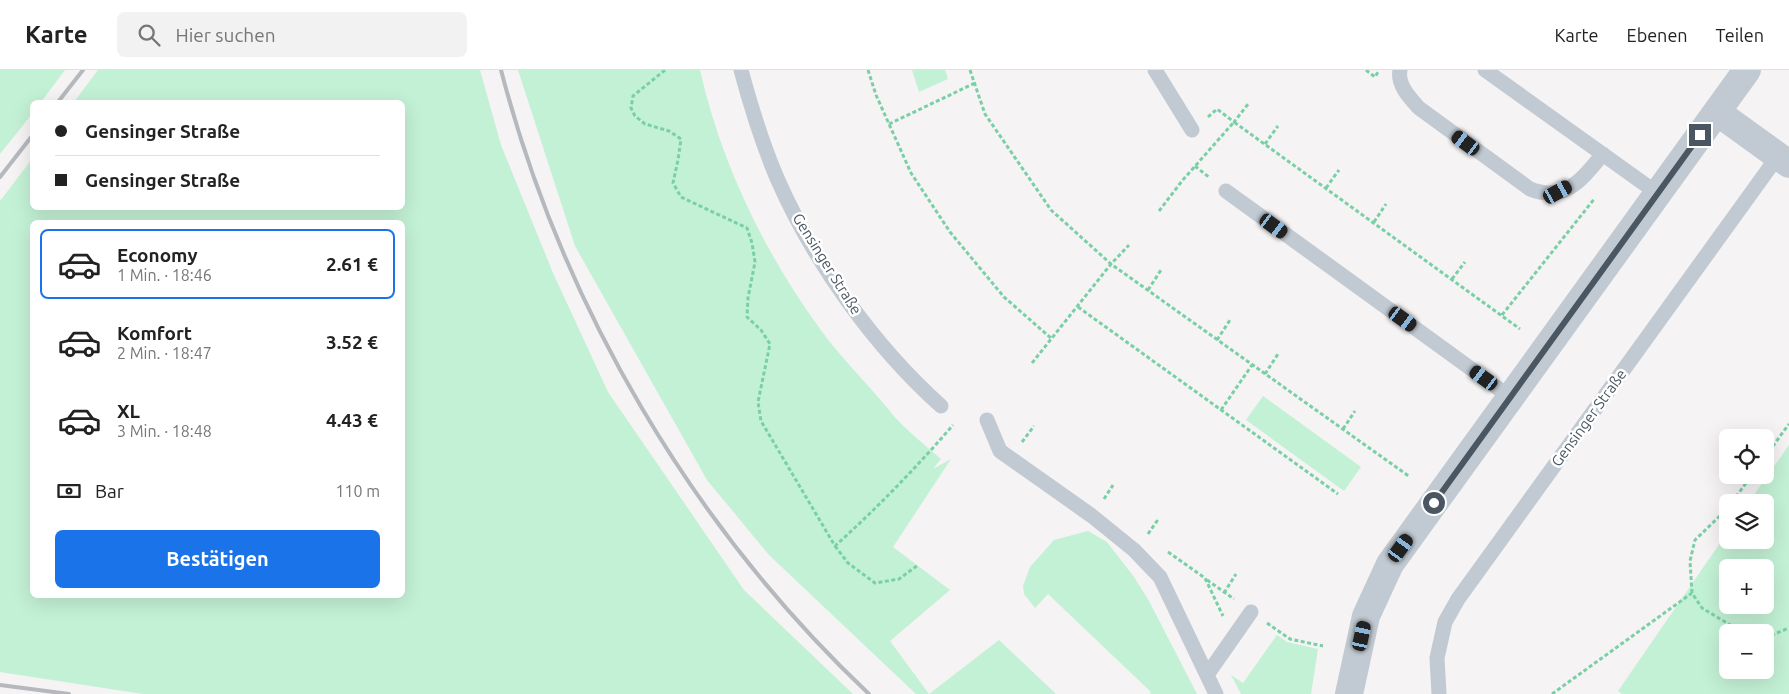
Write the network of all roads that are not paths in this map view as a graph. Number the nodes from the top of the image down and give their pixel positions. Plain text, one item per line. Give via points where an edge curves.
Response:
1 (741, 70) edge
2 (1156, 70) edge
3 (1400, 70) edge
4 (1485, 70) edge
5 (1748, 70) edge
6 (1717, 112) junction
7 (1192, 130) road end
8 (1603, 154) junction
9 (1784, 160) edge
10 (1226, 191) dead end
11 (1657, 193) junction
12 (1510, 397) junction
13 (941, 406) dead end
14 (987, 420) road end
15 (1251, 612) dead end
16 (1207, 675) junction
17 (1216, 694) edge
18 (1349, 694) edge
19 (1439, 694) edge

1 - 13 lane, Gensinger Straße via 777,179 804,232 831,276 877,338 914,382
2 - 7 lane
3 - 8 lane via 1406,94 1419,108 1542,194 1558,192 1583,179
4 - 8 lane
5 - 6 street
6 - 9 street, Gensinger Straße
6 - 11 street
8 - 11 lane
9 - 19 lane, Gensinger Straße via 1736,213 1458,599 1446,622 1438,658
10 - 12 lane
11 - 12 street
12 - 18 street via 1390,564 1366,616
14 - 16 lane via 1000,450 1092,516 1134,550 1160,577
15 - 16 lane
16 - 17 lane

